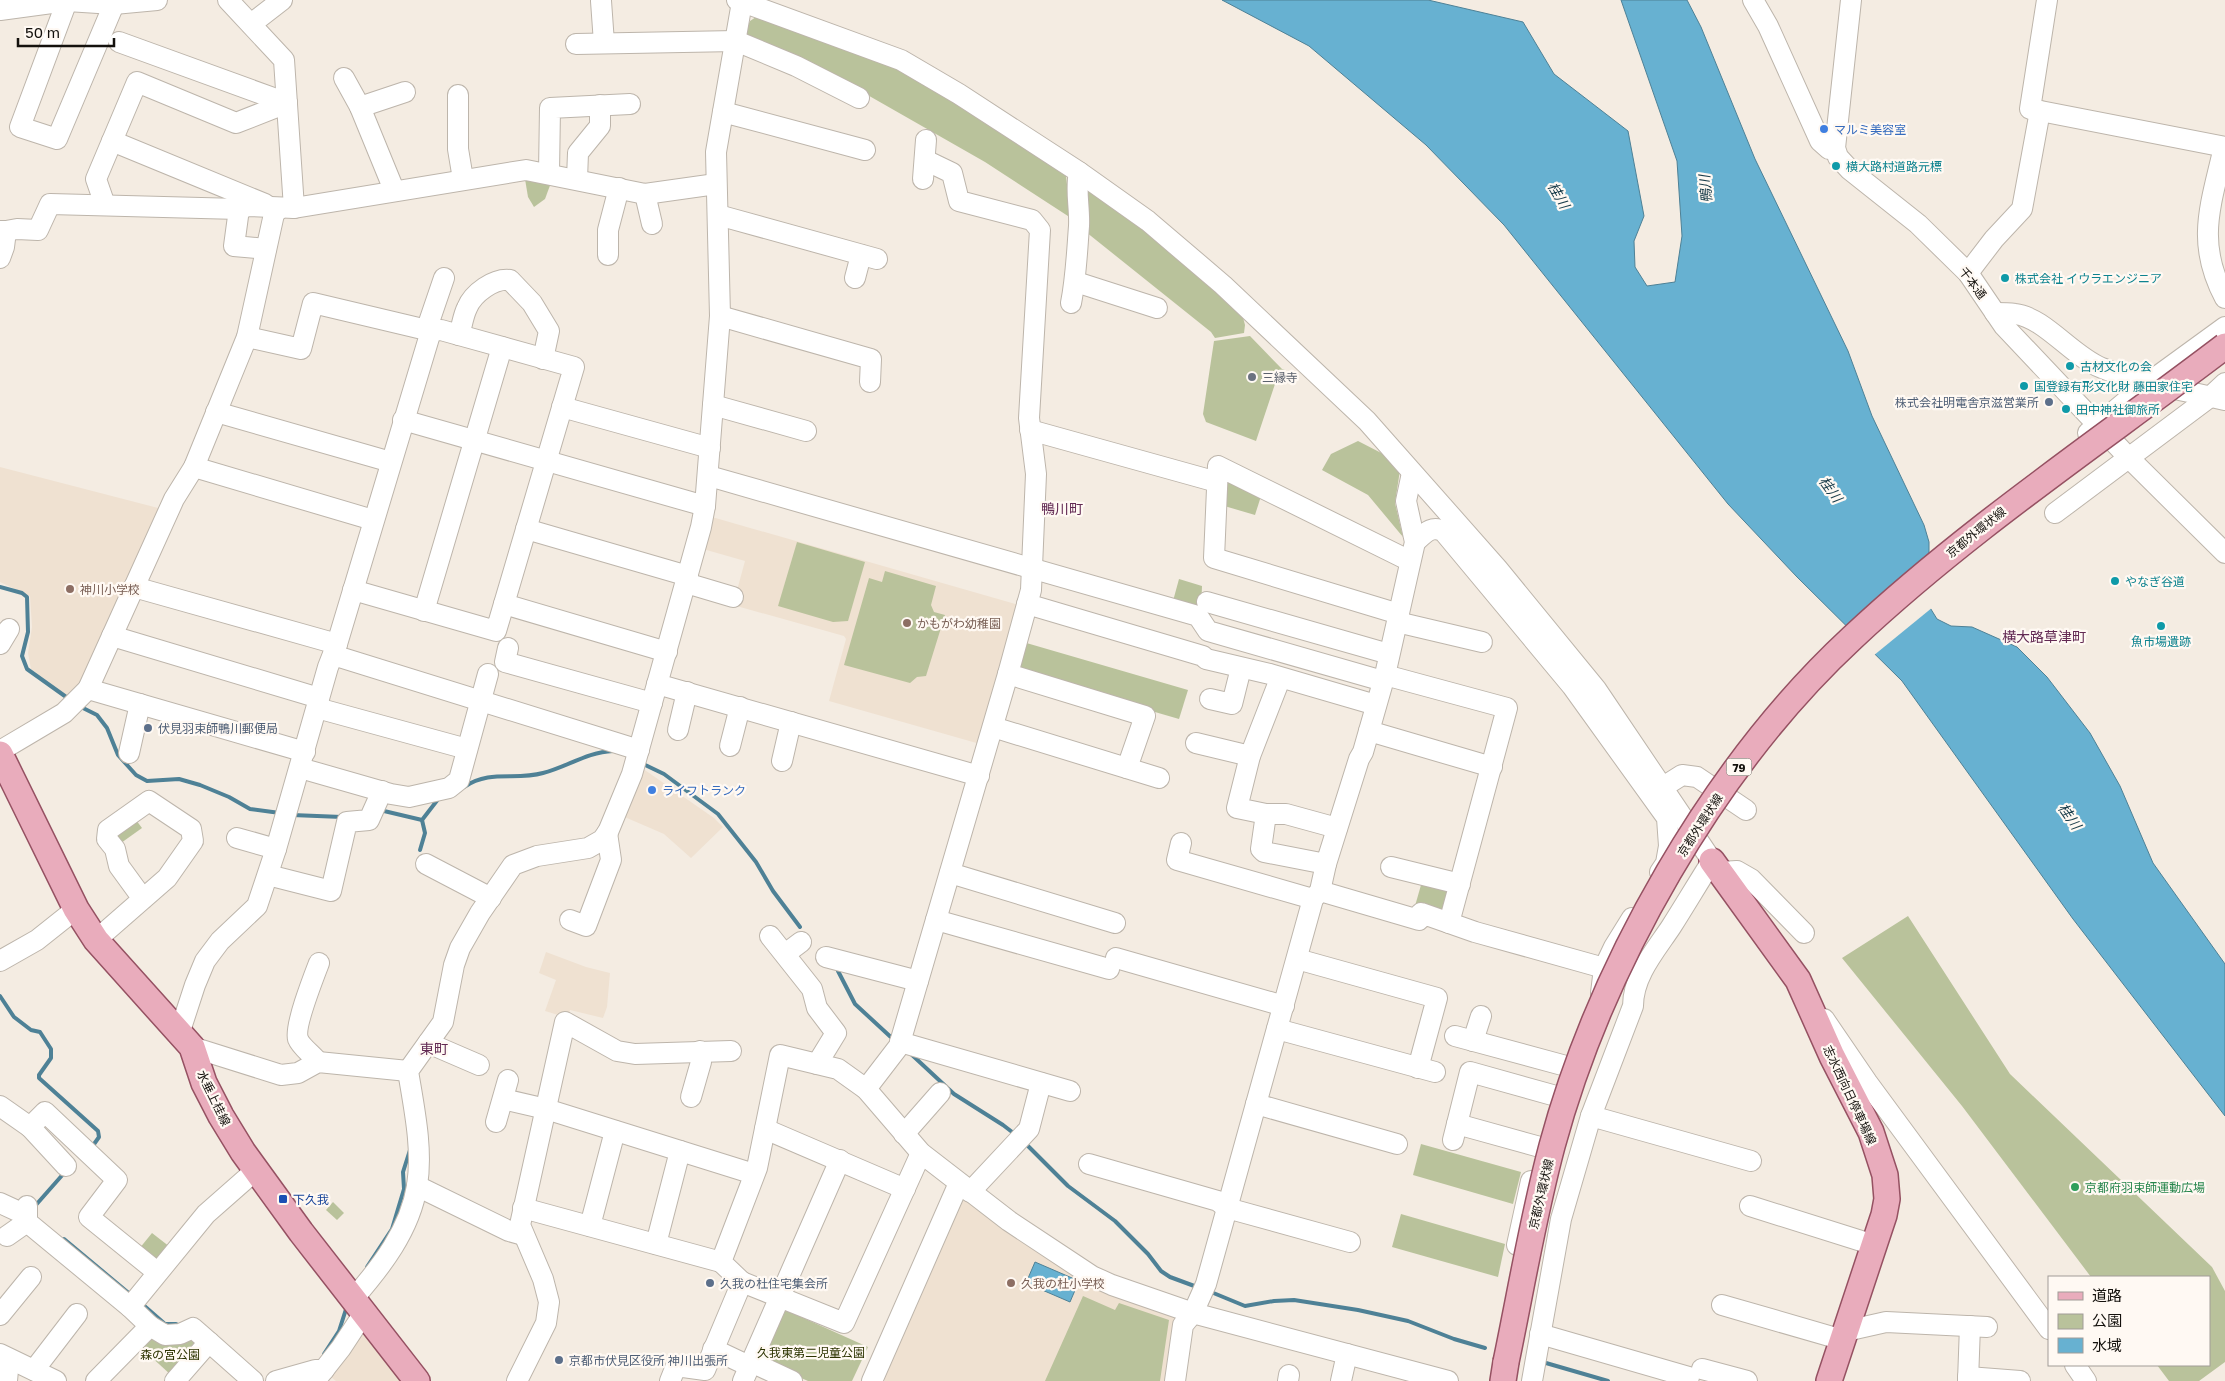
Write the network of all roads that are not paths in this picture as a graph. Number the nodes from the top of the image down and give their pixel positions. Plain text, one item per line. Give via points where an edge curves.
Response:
1 (71, 0) edge
2 (157, 0) edge
3 (228, 0) edge
4 (282, 0) edge
5 (1753, 0) edge
6 (1851, 0) edge
7 (2047, 0) edge
8 (601, 1) dead end
9 (739, 1) edge
10 (114, 4) junction
11 (0, 10) edge
12 (251, 24) junction
13 (736, 41) junction
14 (119, 42) dead end
15 (604, 43) junction
16 (576, 44) dead end
17 (344, 78) dead end
18 (404, 92) dead end
19 (458, 95) dead end
20 (859, 98) dead end
21 (287, 103) junction
22 (630, 104) dead end
23 (600, 105) junction
24 (360, 107) junction
25 (2040, 111) junction
26 (723, 112) junction
27 (112, 141) junction
28 (2224, 147) edge
29 (1835, 148) junction
30 (865, 150) dead end
31 (925, 160) dead end
32 (1078, 172) junction
33 (550, 174) junction
34 (463, 179) junction
35 (577, 180) junction
36 (716, 184) junction
37 (619, 188) junction
38 (394, 190) junction
39 (645, 194) junction
40 (105, 205) junction
41 (282, 208) junction
42 (239, 209) junction
43 (718, 215) junction
44 (652, 224) dead end
45 (3, 231) edge
46 (266, 249) junction
47 (608, 255) dead end
48 (0, 258) edge
49 (1968, 273) junction
50 (444, 278) dead end
51 (855, 278) dead end
52 (1076, 282) junction
53 (2225, 298) edge
54 (1071, 304) dead end
55 (1157, 308) dead end
56 (1995, 313) junction
57 (720, 316) junction
58 (2225, 327) edge
59 (431, 332) junction
60 (459, 335) junction
61 (247, 337) junction
62 (2225, 346) edge
63 (502, 347) junction
64 (542, 359) junction
65 (2225, 365) edge
66 (870, 382) dead end
67 (2148, 383) junction
68 (2225, 383) edge
69 (2218, 398) edge
70 (713, 405) junction
71 (562, 407) junction
72 (216, 412) junction
73 (403, 420) junction
74 (2099, 425) junction
75 (1030, 430) junction
76 (806, 431) dead end
77 (475, 441) junction
78 (710, 448) junction
79 (2128, 457) junction
80 (546, 460) junction
81 (391, 462) junction
82 (194, 467) junction
83 (1412, 473) junction
84 (709, 476) junction
85 (1217, 482) junction
86 (705, 506) junction
87 (374, 520) junction
88 (526, 529) junction
89 (1415, 542) junction
90 (2225, 552) edge
91 (1410, 561) junction
92 (1032, 570) junction
93 (687, 580) junction
94 (134, 587) junction
95 (353, 590) junction
96 (733, 597) dead end
97 (1207, 602) dead end
98 (504, 604) junction
99 (1027, 604) junction
100 (424, 611) junction
101 (1398, 618) junction
102 (112, 636) junction
103 (1482, 642) dead end
104 (335, 649) junction
105 (666, 652) junction
106 (1389, 654) junction
107 (1241, 668) junction
108 (1008, 674) junction
109 (1384, 678) junction
110 (1280, 679) junction
111 (658, 684) junction
112 (88, 689) junction
113 (687, 692) junction
114 (1210, 700) dead end
115 (481, 702) junction
116 (318, 703) junction
117 (652, 703) junction
118 (140, 704) junction
119 (1376, 705) junction
120 (740, 707) junction
121 (791, 722) junction
122 (993, 726) junction
123 (678, 730) dead end
124 (1369, 731) junction
125 (1196, 743) dead end
126 (730, 746) dead end
127 (467, 750) junction
128 (129, 753) dead end
129 (1250, 756) junction
130 (1, 757) edge
131 (637, 757) junction
132 (302, 760) junction
133 (782, 761) dead end
134 (1492, 767) junction
135 (1127, 768) junction
136 (978, 776) junction
137 (1159, 778) dead end
138 (1663, 787) junction
139 (382, 791) junction
140 (1746, 810) dead end
141 (1266, 814) junction
142 (1337, 828) junction
143 (607, 833) junction
144 (237, 838) dead end
145 (1181, 843) dead end
146 (276, 849) junction
147 (426, 864) dead end
148 (1326, 864) junction
149 (1716, 866) junction
150 (1391, 867) dead end
151 (950, 873) junction
152 (268, 876) junction
153 (1460, 884) junction
154 (1317, 895) junction
155 (144, 898) junction
156 (491, 898) junction
157 (1685, 904) junction
158 (76, 909) junction
159 (936, 920) junction
160 (1116, 923) dead end
161 (1450, 923) junction
162 (586, 926) dead end
163 (1804, 933) dead end
164 (770, 936) dead end
165 (96, 940) junction
166 (801, 942) dead end
167 (785, 954) junction
168 (826, 957) dead end
169 (1297, 959) junction
170 (0, 961) edge
171 (320, 963) dead end
172 (1604, 968) junction
173 (1798, 980) junction
174 (918, 981) junction
175 (1601, 993) junction
176 (1284, 1006) junction
177 (1633, 1006) junction
178 (1481, 1016) dead end
179 (1277, 1029) junction
180 (186, 1039) junction
181 (900, 1042) junction
182 (428, 1043) junction
183 (700, 1051) junction
184 (731, 1051) dead end
185 (318, 1062) junction
186 (817, 1064) junction
187 (479, 1065) dead end
188 (1566, 1066) junction
189 (408, 1071) junction
190 (508, 1080) dead end
191 (1042, 1083) junction
192 (866, 1089) junction
193 (1070, 1091) dead end
194 (940, 1093) dead end
195 (1556, 1096) junction
196 (691, 1097) dead end
197 (503, 1099) junction
198 (1256, 1104) junction
199 (0, 1106) edge
200 (546, 1109) junction
201 (1591, 1116) junction
202 (496, 1122) dead end
203 (30, 1127) junction
204 (765, 1129) junction
205 (616, 1131) junction
206 (904, 1134) junction
207 (1397, 1144) dead end
208 (1540, 1146) junction
209 (680, 1151) junction
210 (921, 1152) junction
211 (840, 1160) junction
212 (1751, 1161) dead end
213 (66, 1166) dead end
214 (256, 1170) junction
215 (1096, 1172) dead end
216 (754, 1174) junction
217 (417, 1186) junction
218 (965, 1187) junction
219 (905, 1189) junction
220 (0, 1203) edge
221 (1750, 1206) dead end
222 (523, 1208) junction
223 (1228, 1208) junction
224 (27, 1214) junction
225 (590, 1226) junction
226 (523, 1235) junction
227 (8, 1236) dead end
228 (1350, 1242) dead end
229 (656, 1244) junction
230 (1874, 1244) junction
231 (721, 1262) junction
232 (157, 1272) junction
233 (31, 1277) dead end
234 (742, 1282) junction
235 (779, 1297) junction
236 (134, 1302) junction
237 (355, 1302) junction
238 (1722, 1305) dead end
239 (1193, 1313) junction
240 (77, 1314) dead end
241 (0, 1315) edge
242 (150, 1326) junction
243 (2048, 1328) edge
244 (1540, 1334) junction
245 (1845, 1335) junction
246 (206, 1347) junction
247 (714, 1349) junction
248 (1347, 1354) junction
249 (4, 1356) edge
250 (2076, 1366) edge
251 (34, 1370) junction
252 (748, 1370) edge
253 (1389, 1373) edge
254 (315, 1374) edge
255 (1512, 1375) edge
256 (1968, 1379) edge
257 (1444, 1380) edge
258 (7, 1381) edge
259 (56, 1381) edge
260 (96, 1381) edge
261 (175, 1381) edge
262 (252, 1381) edge
263 (276, 1381) edge
264 (417, 1381) edge
265 (517, 1381) edge
266 (670, 1381) edge
267 (792, 1381) edge
268 (872, 1381) edge
269 (1175, 1381) edge
270 (1341, 1381) edge
271 (1747, 1381) edge
272 (1829, 1381) edge
273 (2020, 1381) edge
274 (2086, 1381) edge

1 - 10 street
1 - 10 street via 20,127 57,139
1 - 11 street
2 - 10 street
3 - 12 street
4 - 12 street
5 - 29 street, 千本通 via 1820,141 1828,148
6 - 29 street
7 - 25 street via 2030,109
8 - 15 street
9 - 13 street
9 - 32 street via 901,60
12 - 21 street via 284,60
13 - 15 street
13 - 20 street via 796,66
13 - 26 street
14 - 21 street
15 - 16 street
17 - 24 street
18 - 24 street
19 - 34 street via 458,148
21 - 27 street via 236,123 137,82
21 - 41 street
22 - 23 street
23 - 33 street via 550,108
23 - 35 street via 600,126 578,153
24 - 38 street
25 - 28 street
25 - 49 street via 2022,210
26 - 30 street
26 - 36 street via 716,152
27 - 40 street via 96,179
27 - 41 street
28 - 53 street via 2207,236 2214,277
29 - 49 street, 千本通 via 1838,157 1850,170 1918,224
31 - 75 street via 952,173 959,201 1032,220 1040,230
32 - 52 street
32 - 83 street via 1148,221 1230,291 1367,421
33 - 34 street via 526,170
33 - 35 street
34 - 38 street
35 - 37 street
36 - 39 street
36 - 43 street
37 - 39 street
37 - 47 street via 608,230
38 - 41 street
39 - 44 street
40 - 42 street
40 - 45 street via 50,204 38,230
41 - 42 street via 250,206
41 - 46 street via 274,214
42 - 46 street via 234,246
43 - 51 street via 869,257
43 - 57 street
45 - 48 street via 4,247
46 - 61 street
49 - 56 street, 千本通
50 - 59 street via 429,322
52 - 54 street
52 - 55 street
56 - 67 street via 2032,319 2089,362
56 - 74 street, 千本通
57 - 66 street via 871,360
57 - 70 street
58 - 67 street
59 - 60 street via 441,330
59 - 61 street via 313,303 301,349
59 - 73 street
60 - 63 street
60 - 64 street via 467,307 481,291 496,281 510,280 532,304 549,331
61 - 72 street
62 - 255 main road, 京都外環状線 / 79, bridge via 2007,507 1915,581 1850,639 1802,688 1720,792 1644,916 1615,974 1581,1059 1552,1146 1536,1214
63 - 64 street
63 - 77 street
64 - 71 street via 574,367
65 - 255 main road, 京都外環状線 / 79 via 1922,595 1812,700 1733,802 1661,915 1634,967 1597,1055 1578,1109 1545,1232
67 - 69 street
67 - 74 street
68 - 69 street
69 - 79 street
70 - 76 street
70 - 78 street
71 - 78 street
71 - 80 street
72 - 81 street
72 - 82 street
73 - 77 street
73 - 81 street
74 - 79 street, 千本通
74 - 79 street via 2035,486 2060,509
75 - 85 street
75 - 92 street via 1036,474
77 - 80 street
77 - 100 street
78 - 84 street
79 - 90 street, 千本通
80 - 86 street
80 - 88 street
81 - 87 street
82 - 87 street
82 - 94 street via 174,499
83 - 89 street via 1406,501
83 - 138 street via 1497,568 1596,689
84 - 86 street
84 - 92 street
85 - 91 street via 1218,466
85 - 101 street via 1214,558
86 - 93 street
87 - 95 street
88 - 93 street
88 - 98 street
89 - 91 street
89 - 172 street via 1430,529 1444,532 1572,686 1667,818 1670,846 1666,863
91 - 101 street
92 - 99 street
92 - 109 street via 1198,616 1208,631
93 - 96 street
93 - 105 street
94 - 102 street
94 - 104 street
95 - 100 street
95 - 104 street
97 - 106 street
98 - 100 street via 496,631
98 - 105 street
99 - 107 street
99 - 108 street
101 - 103 street
101 - 106 street
102 - 112 street
102 - 116 street
104 - 115 street
104 - 116 street
105 - 111 street
106 - 109 street
107 - 110 street
107 - 114 street via 1232,704
108 - 122 street
108 - 135 street via 1144,716
109 - 119 street
109 - 134 street via 1507,708
110 - 119 street
110 - 129 street
111 - 113 street
111 - 117 street
112 - 118 street
112 - 130 street via 64,713
113 - 120 street
113 - 123 street
115 - 117 street via 500,665
115 - 127 street
115 - 131 street
116 - 127 street
116 - 132 street
117 - 131 street
118 - 128 street
118 - 132 street
119 - 124 street
120 - 121 street
120 - 126 street
121 - 133 street
121 - 136 street
122 - 135 street
122 - 136 street
124 - 134 street
124 - 142 street
125 - 129 street
127 - 139 street via 459,780 449,788 410,797
129 - 141 street via 1238,808
130 - 158 main road, 水垂上桂線
131 - 143 street
132 - 139 street
132 - 146 street
134 - 153 street
135 - 137 street
136 - 151 street
138 - 140 street via 1682,775 1697,777
138 - 149 street via 1701,836
139 - 152 street via 369,820 347,822 331,891
141 - 142 street via 1286,814
141 - 148 street via 1261,849 1264,852
142 - 148 street
143 - 156 street via 588,848 520,861 513,865
143 - 162 street via 611,860
144 - 146 street
145 - 154 street via 1177,860
146 - 152 street
147 - 156 street
148 - 154 street
149 - 157 street
149 - 163 street via 1737,871 1750,879
149 - 173 main road, 志水西向日停車場線
150 - 153 street
151 - 159 street
151 - 160 street
152 - 180 street via 257,906 220,940 205,961 194,985
153 - 161 street
154 - 161 street via 1420,920 1421,913
154 - 169 street
155 - 155 street via 167,878 193,841 191,829 149,801 108,830 107,838 120,866
155 - 165 street
156 - 182 street via 460,948 443,1022
157 - 175 street via 1647,937
157 - 177 street via 1657,945 1633,991
158 - 165 main road, 水垂上桂線
158 - 170 street via 37,940
159 - 174 street
159 - 176 street
161 - 172 street
164 - 167 street
165 - 180 main road, 水垂上桂線
166 - 167 street
167 - 186 street via 812,989 817,1008 836,1033
168 - 174 street
169 - 176 street
169 - 179 street via 1437,998 1426,1070
171 - 185 street via 297,1034 298,1040
172 - 175 street
173 - 230 main road, 志水西向日停車場線 via 1871,1132 1884,1175 1887,1199
173 - 243 street via 1867,1082
174 - 181 street
175 - 177 street
175 - 188 street via 1586,1013
176 - 179 street
177 - 201 street
178 - 188 street via 1464,1038
179 - 198 street
180 - 185 street via 281,1075 298,1073
180 - 214 main road, 水垂上桂線 via 221,1116
181 - 191 street
181 - 192 street
182 - 187 street
182 - 189 street
183 - 184 street
183 - 196 street via 701,1062
183 - 200 street via 635,1054 617,1051 565,1022
185 - 189 street
186 - 192 street via 838,1069
186 - 204 street via 780,1055
188 - 195 street
189 - 217 street via 416,1120
190 - 197 street
191 - 193 street
191 - 218 street via 1029,1129
192 - 206 street
194 - 206 street
195 - 208 street
195 - 208 street via 1470,1072 1455,1132
197 - 200 street
197 - 202 street
198 - 207 street
198 - 223 street
199 - 203 street
200 - 205 street
200 - 222 street
201 - 212 street
201 - 244 street via 1561,1219
203 - 213 street
203 - 232 street via 45,1112 117,1180 89,1217
204 - 211 street
204 - 216 street
205 - 209 street
205 - 225 street
206 - 210 street
208 - 255 street via 1523,1212
209 - 216 street
209 - 229 street
210 - 218 street
210 - 219 street
211 - 219 street
211 - 235 street
214 - 232 street via 206,1214
214 - 237 main road, 水垂上桂線
215 - 223 street via 1218,1201
216 - 231 street
217 - 226 street
217 - 237 street via 408,1217 394,1244
218 - 239 street via 1009,1221 1092,1276
218 - 268 street
219 - 235 street via 844,1323
220 - 224 street
221 - 230 street
222 - 225 street
222 - 226 street via 520,1225
223 - 228 street
223 - 239 street via 1206,1284
224 - 227 street
224 - 236 street
225 - 229 street
226 - 265 street via 550,1302 546,1323
229 - 231 street
230 - 245 main road, 志水西向日停車場線
231 - 234 street
232 - 236 street
233 - 241 street
234 - 235 street
234 - 247 street
235 - 252 street
236 - 242 street
237 - 254 street via 342,1348
237 - 264 main road, 水垂上桂線
238 - 245 street
239 - 248 street
239 - 269 street via 1183,1325
240 - 251 street
242 - 246 street via 165,1335 193,1328
242 - 260 street
244 - 255 street
244 - 271 street via 1695,1373
245 - 256 street via 1886,1322 1979,1327
245 - 272 main road, 志水西向日停車場線
246 - 261 street
246 - 262 street
247 - 252 street
247 - 266 street via 705,1370 676,1366
248 - 253 street
248 - 270 street
249 - 251 street
249 - 258 street
250 - 274 street
251 - 259 street
252 - 267 street
253 - 257 street
254 - 263 street
256 - 273 street

